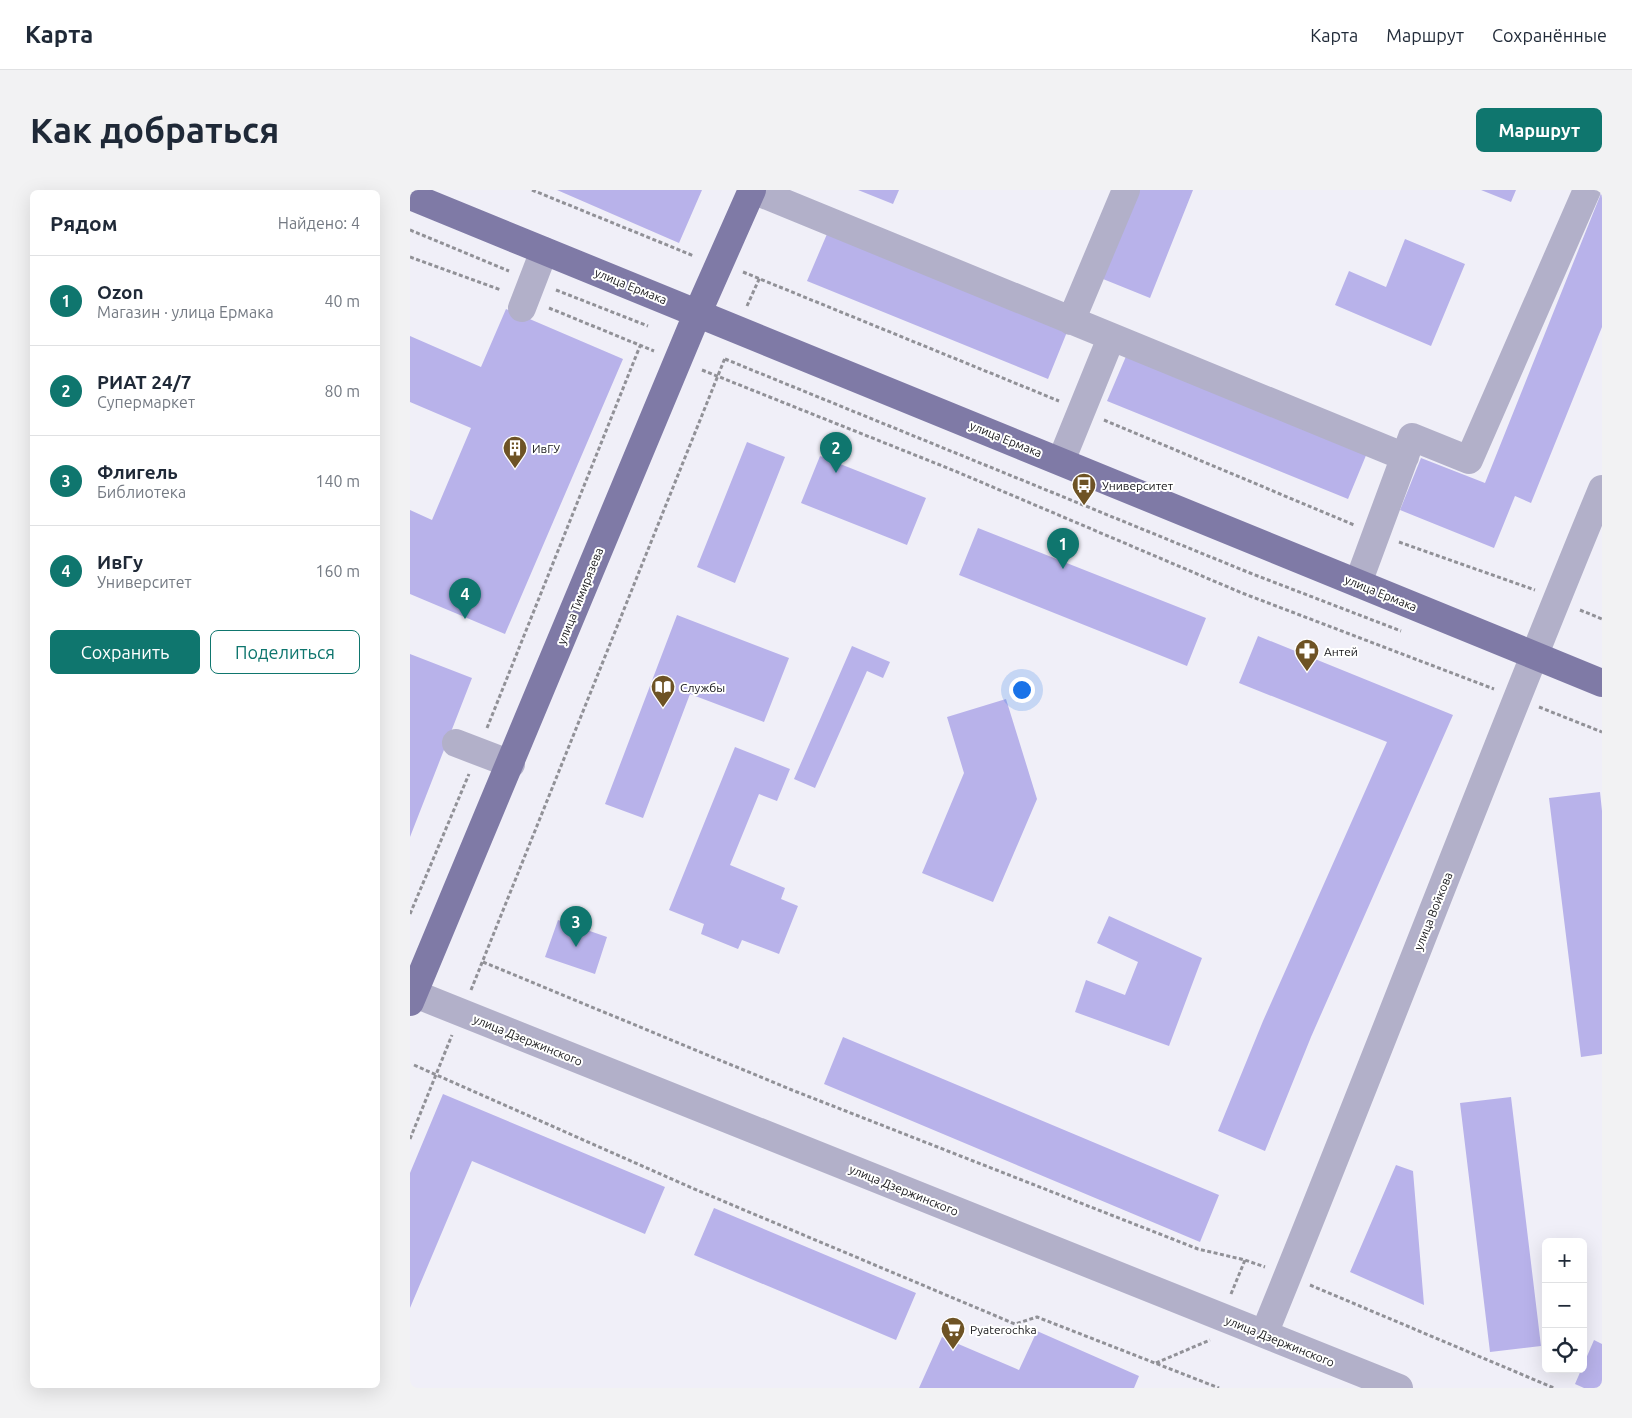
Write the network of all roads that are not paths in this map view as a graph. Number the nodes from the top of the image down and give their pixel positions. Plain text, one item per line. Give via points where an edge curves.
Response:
1 (753, 190) edge
2 (1126, 190) edge
3 (1587, 190) edge
4 (410, 196) edge
5 (544, 251) junction
6 (524, 304) road end
7 (698, 312) junction
8 (1071, 321) junction
9 (1111, 338) junction
10 (1405, 457) junction
11 (1061, 461) junction
12 (1602, 489) edge
13 (1358, 583) junction
14 (1534, 655) junction
15 (1602, 683) edge
16 (467, 748) road end
17 (511, 764) junction
18 (411, 996) edge
19 (1264, 1334) junction
20 (1399, 1388) edge

1 - 7 main road, улица Тимирязева
1 - 8 street
2 - 8 street
3 - 10 street via 1469,460 1412,437
4 - 5 main road, улица Ермака
5 - 6 street
5 - 7 main road, улица Ермака
7 - 11 main road, улица Ермака
7 - 17 main road, улица Тимирязева
8 - 9 street
9 - 10 street
9 - 11 street
10 - 13 street
11 - 13 main road, улица Ермака
12 - 14 street, улица Войкова
13 - 14 main road, улица Ермака
14 - 15 main road, улица Ермака
14 - 19 street, улица Войкова
16 - 17 street
17 - 18 main road, улица Тимирязева
18 - 19 street, улица Дзержинского via 462,1013
19 - 20 street, улица Дзержинского

